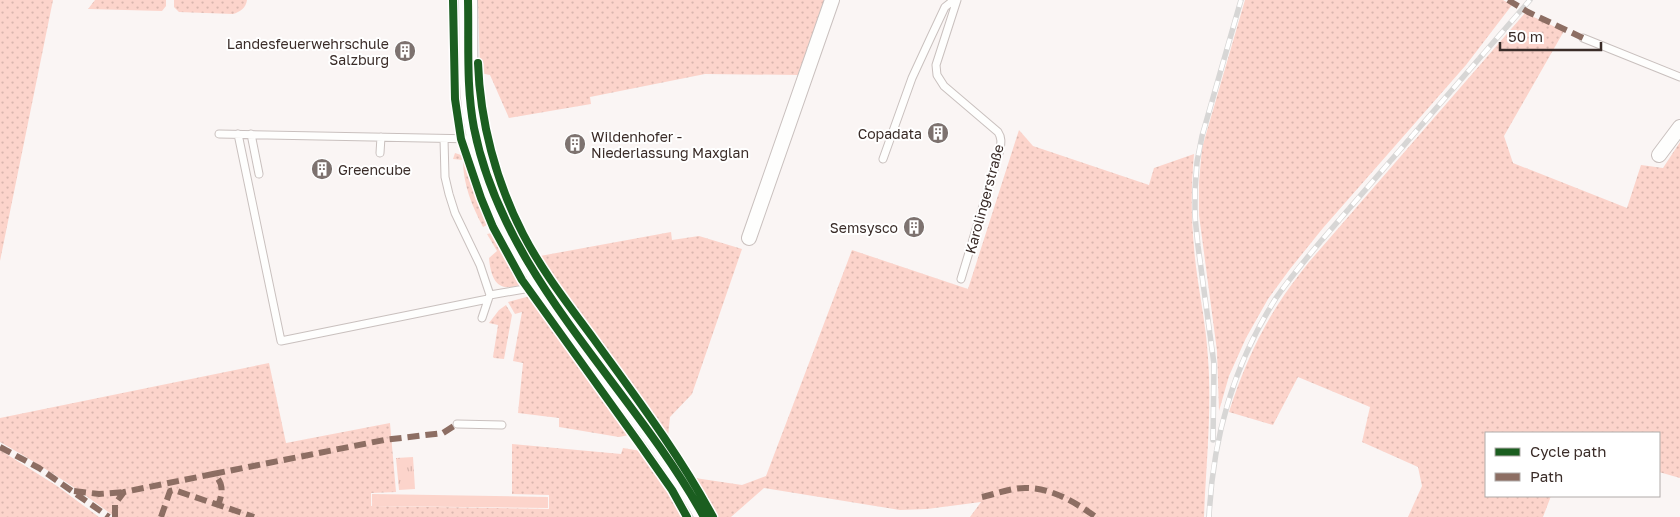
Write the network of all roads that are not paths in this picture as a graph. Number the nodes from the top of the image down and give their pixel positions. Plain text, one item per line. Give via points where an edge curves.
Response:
1 (468, 0) edge
2 (832, 0) edge
3 (956, 0) edge
4 (1583, 38) dead end
5 (1680, 77) edge
6 (1680, 127) edge
7 (219, 134) dead end
8 (238, 134) junction
9 (251, 134) junction
10 (381, 137) junction
11 (444, 139) junction
12 (477, 139) junction
13 (380, 153) dead end
14 (1659, 155) dead end
15 (883, 159) dead end
16 (259, 174) dead end
17 (749, 238) dead end
18 (961, 279) dead end
19 (543, 286) junction
20 (490, 297) junction
21 (482, 318) dead end
22 (457, 424) dead end
23 (502, 425) dead end
24 (704, 517) edge

1 - 12 street via 471,100
2 - 17 street
3 - 15 lane, Karolingerstraße via 945,7 912,78
3 - 18 lane, Karolingerstraße via 936,65 937,75 944,86 998,132 1001,142
4 - 5 lane
6 - 14 street
7 - 8 lane
8 - 9 lane
8 - 20 lane via 281,341
9 - 10 lane
9 - 16 lane
10 - 11 lane
10 - 13 lane
11 - 12 lane
11 - 20 lane via 449,194 480,264
12 - 19 street via 502,214
19 - 20 lane
19 - 24 street via 669,461
20 - 21 lane
22 - 23 lane

